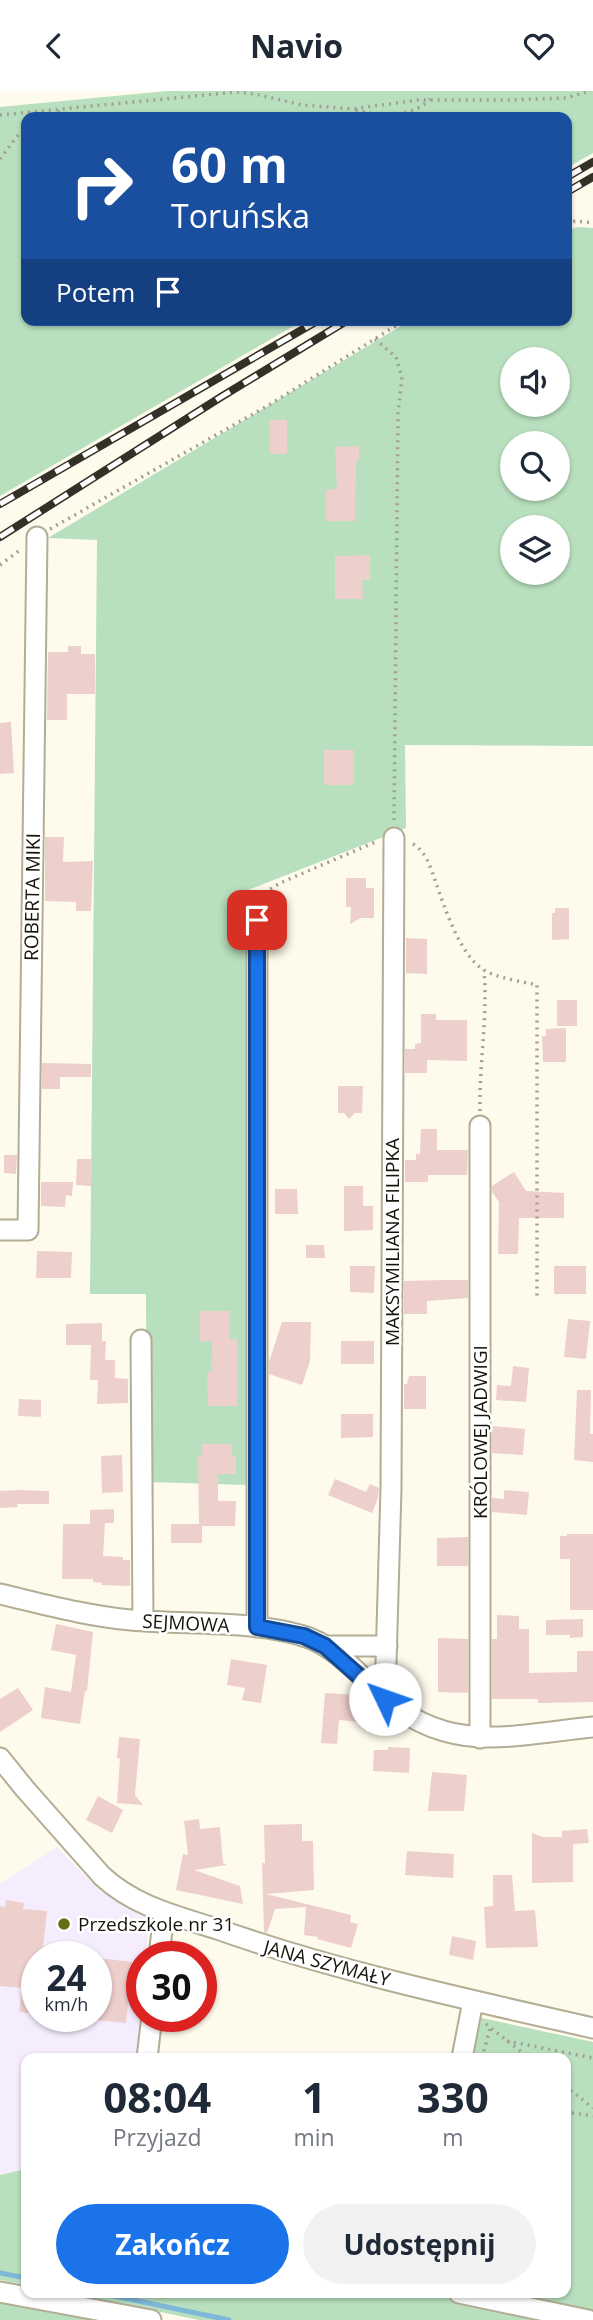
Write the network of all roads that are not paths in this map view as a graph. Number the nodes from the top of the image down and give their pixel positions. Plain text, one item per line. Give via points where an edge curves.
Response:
1 (37, 537) road end
2 (394, 838) road end
3 (257, 920) road end
4 (480, 1126) road end
5 (0, 1230) edge
6 (141, 1340) dead end
7 (0, 1594) edge
8 (143, 1621) junction
9 (257, 1627) junction
10 (325, 1646) junction
11 (387, 1646) junction
12 (385, 1699) junction
13 (593, 1727) edge
14 (480, 1738) junction
15 (0, 1758) edge
16 (164, 1912) junction
17 (161, 1941) edge
18 (472, 2006) junction
19 (593, 2028) edge
20 (150, 2032) edge
21 (148, 2053) edge
22 (463, 2053) edge
23 (0, 2292) edge
24 (21, 2296) edge
25 (32, 2298) edge
26 (483, 2298) edge
27 (151, 2320) edge
28 (588, 2320) edge

1 - 5 street, ROBERTA MIKI via 28,1230
2 - 11 street, MAKSYMILIANA FILIPKA
3 - 9 street
4 - 14 street, KRÓLOWEJ JADWIGI
6 - 8 street
7 - 8 street, SEJMOWA
8 - 9 street, SEJMOWA
9 - 10 street, SEJMOWA via 304,1636
10 - 11 street
10 - 12 street, SEJMOWA
11 - 12 street, MAKSYMILIANA FILIPKA
12 - 14 street, SEJMOWA via 426,1726
13 - 14 street, SEJMOWA
15 - 16 street, JANA SZYMAŁY via 102,1876 131,1898
16 - 17 street
16 - 18 street, JANA SZYMAŁY
18 - 19 street, JANA SZYMAŁY via 497,2006
18 - 22 street
20 - 21 street
23 - 24 street
25 - 27 street
26 - 28 street

